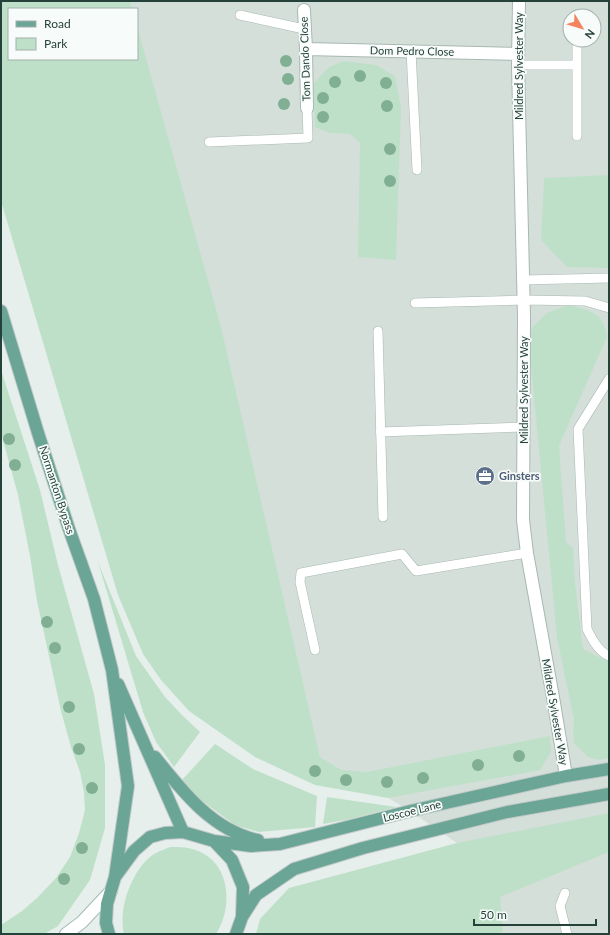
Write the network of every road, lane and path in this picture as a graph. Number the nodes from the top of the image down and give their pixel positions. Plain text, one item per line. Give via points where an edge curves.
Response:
1 (519, 1) edge
2 (304, 10) dead end
3 (240, 15) dead end
4 (304, 28) junction
5 (577, 48) edge
6 (306, 49) junction
7 (411, 51) junction
8 (518, 60) junction
9 (577, 65) junction
10 (307, 108) joint
11 (577, 136) dead end
12 (210, 142) dead end
13 (418, 170) dead end
14 (609, 278) edge
15 (523, 280) junction
16 (524, 300) junction
17 (415, 303) dead end
18 (609, 308) edge
19 (1, 311) edge
20 (378, 331) dead end
21 (609, 379) edge
22 (524, 427) junction
23 (380, 432) junction
24 (383, 517) dead end
25 (527, 553) junction
26 (315, 650) dead end
27 (609, 656) edge
28 (112, 670) junction
29 (144, 743) junction
30 (609, 769) edge
31 (566, 776) junction
32 (609, 794) edge
33 (183, 832) junction
34 (214, 841) junction
35 (280, 844) junction
36 (115, 877) junction
37 (111, 891) junction
38 (565, 893) dead end
39 (242, 917) junction
40 (66, 934) edge
41 (109, 934) edge
42 (236, 934) edge
43 (567, 934) edge

1 - 8 street, Mildred Sylvester Way
2 - 4 street, Tom Dando Close
3 - 4 lane
4 - 6 street, Tom Dando Close
5 - 9 lane
6 - 7 street, Dom Pedro Close
6 - 10 street, Tom Dando Close
7 - 8 street, Dom Pedro Close
7 - 13 lane
8 - 9 lane
8 - 15 street, Mildred Sylvester Way
9 - 11 lane
10 - 12 lane via 308,138
14 - 15 lane
15 - 16 street, Mildred Sylvester Way
16 - 17 lane
16 - 18 lane via 585,301
16 - 22 street, Mildred Sylvester Way
19 - 28 main road, Normanton Bypass via 69,529 94,599
20 - 23 lane
21 - 27 lane via 578,429 587,629 594,642
22 - 23 lane
22 - 25 street, Mildred Sylvester Way via 523,520
23 - 24 lane
25 - 26 lane via 416,571 402,554 301,573 300,582
25 - 31 street, Mildred Sylvester Way
28 - 29 main road, Normanton Bypass
28 - 36 main road, Normanton Bypass via 128,786
29 - 33 main road, Normanton Bypass
29 - 35 main road via 173,780 196,804 224,827 245,837
30 - 31 main road, Loscoe Lane
31 - 35 main road, Loscoe Lane via 410,811
32 - 39 main road via 507,812 363,848 294,869 256,895
33 - 34 main road, Loscoe Lane
33 - 36 main road via 150,837 134,851
34 - 35 main road, Loscoe Lane via 251,846
34 - 39 main road via 232,860 243,887
36 - 37 main road
37 - 40 street via 82,922
37 - 41 main road via 107,904 106,924
38 - 43 lane via 560,906
39 - 42 main road

